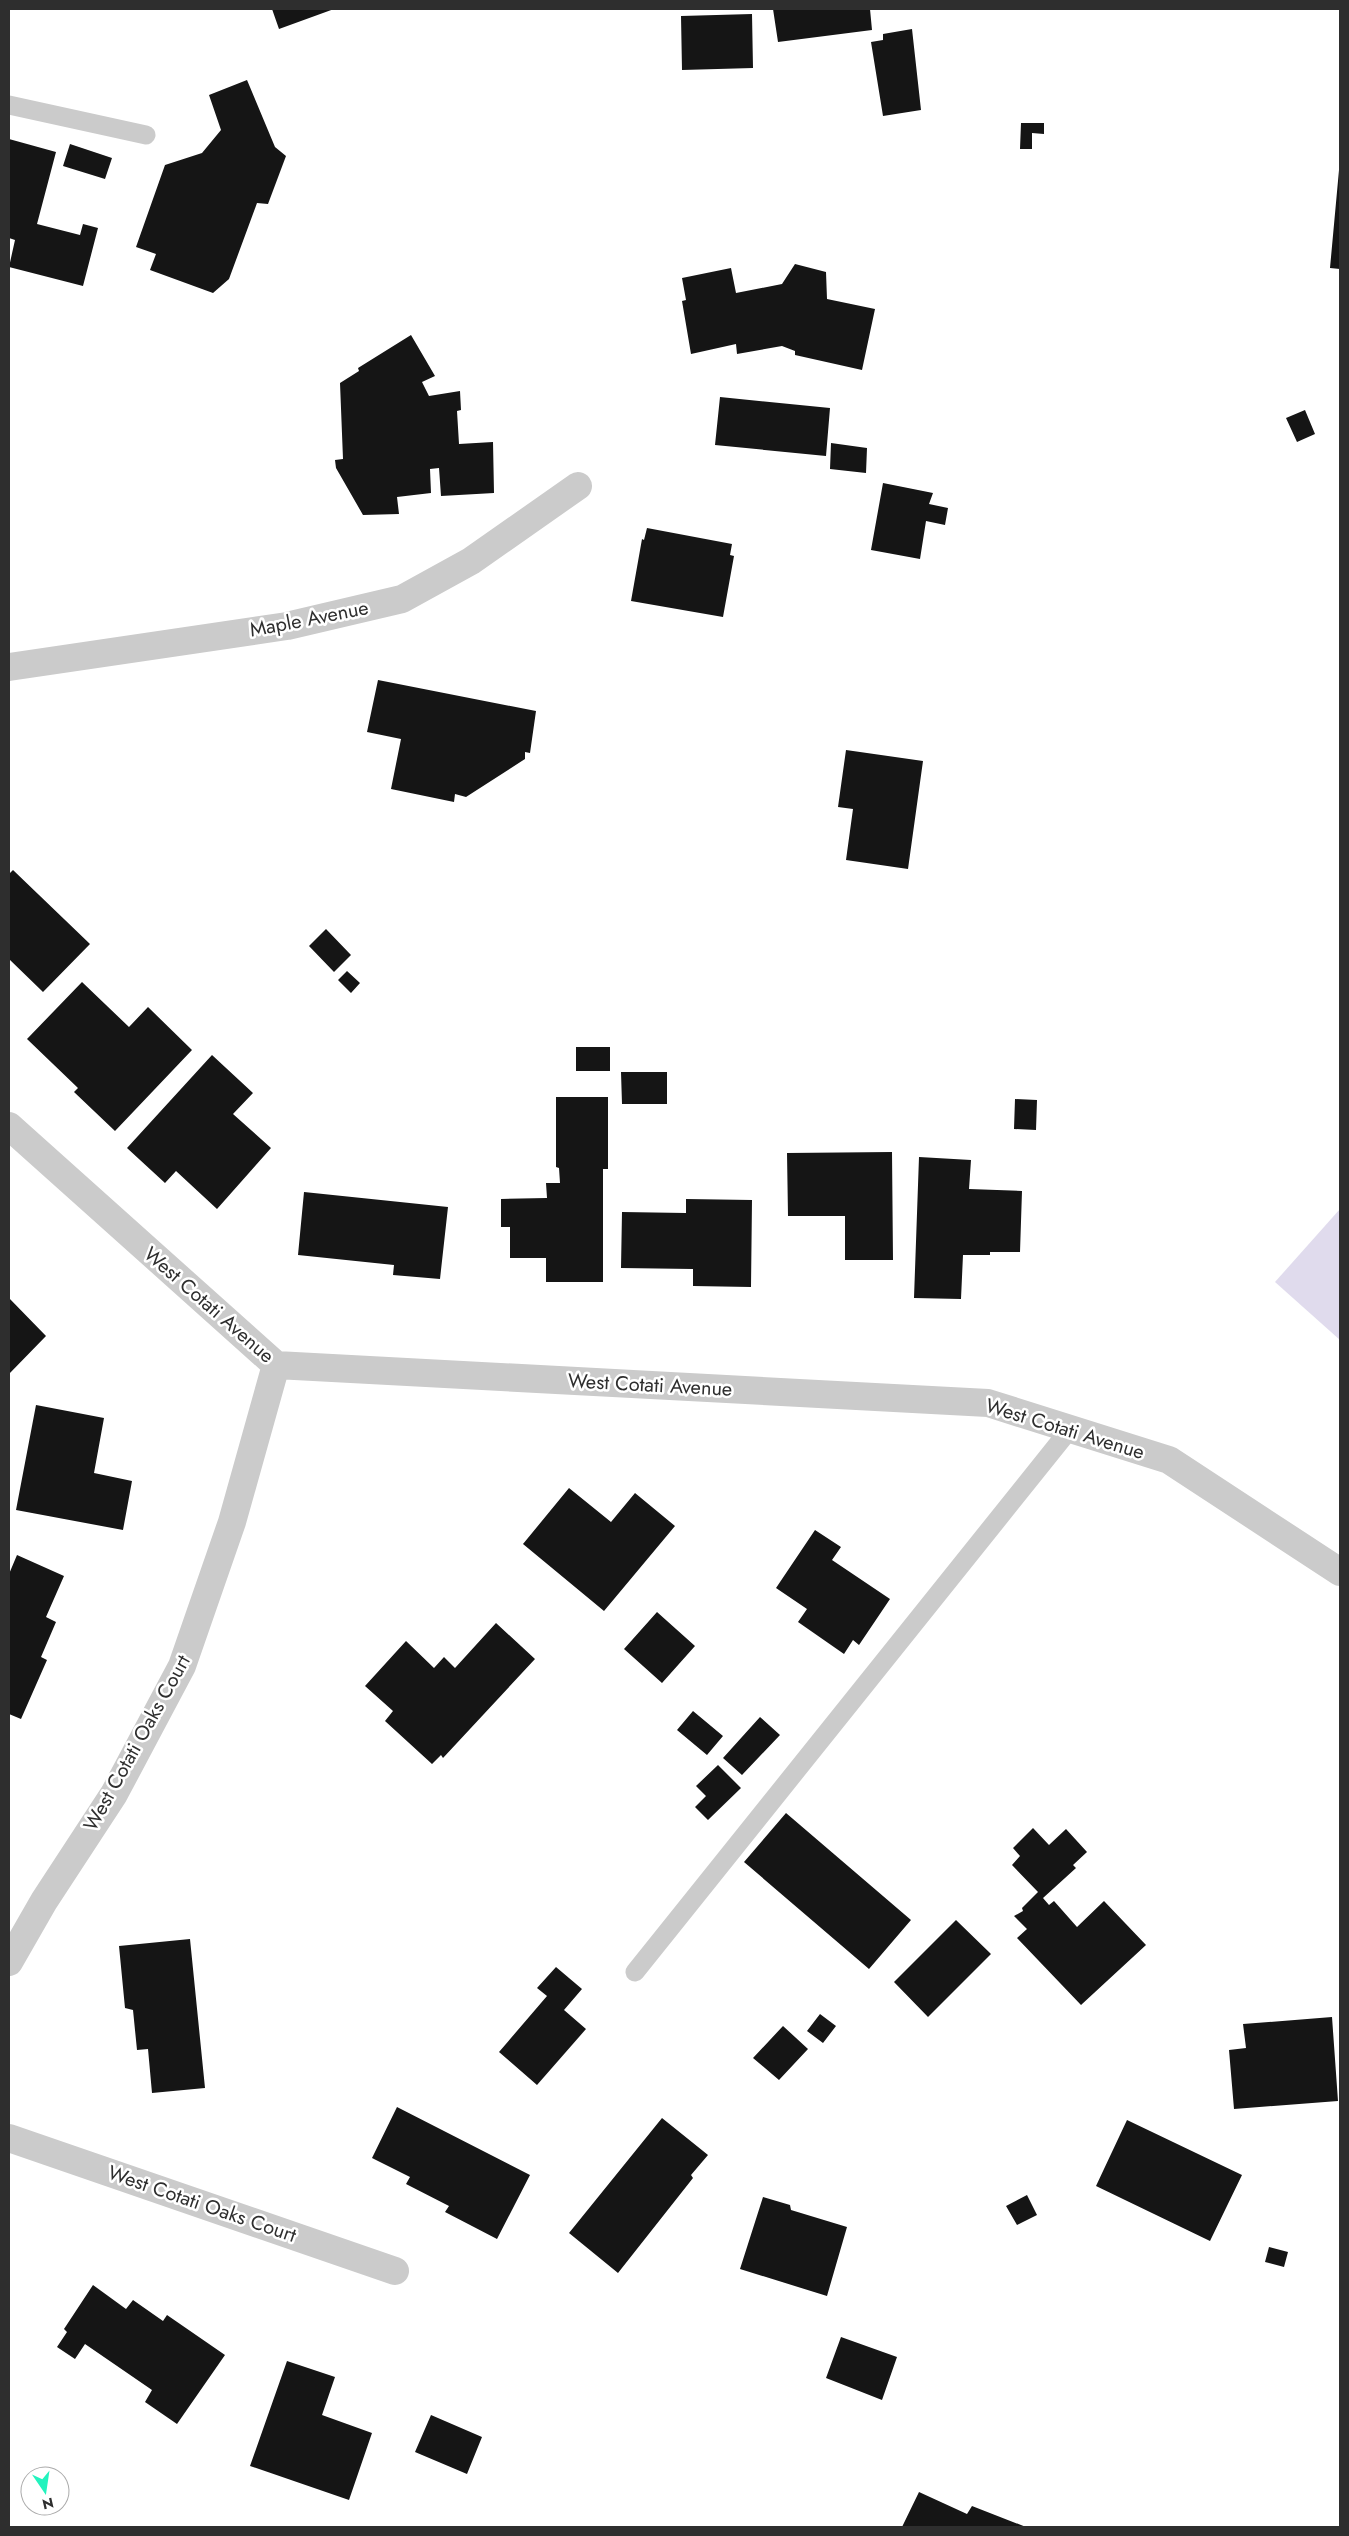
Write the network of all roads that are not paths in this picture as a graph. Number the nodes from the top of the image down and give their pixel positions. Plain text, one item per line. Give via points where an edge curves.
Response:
1 (9, 105) edge
2 (146, 136) dead end
3 (578, 486) dead end
4 (9, 666) edge
5 (9, 1126) edge
6 (276, 1365) junction
7 (1070, 1429) junction
8 (1340, 1572) edge
9 (9, 1962) edge
10 (635, 1972) dead end
11 (9, 2138) edge
12 (395, 2271) dead end

1 - 2 lane
3 - 4 street, Maple Avenue via 470,561 402,599 287,626
5 - 6 street, West Cotati Avenue
6 - 7 street, West Cotati Avenue via 988,1403
6 - 9 street, West Cotati Oaks Court via 232,1522 182,1666 114,1794 44,1901
7 - 8 street, West Cotati Avenue via 1168,1460
7 - 10 lane
11 - 12 street, West Cotati Oaks Court

